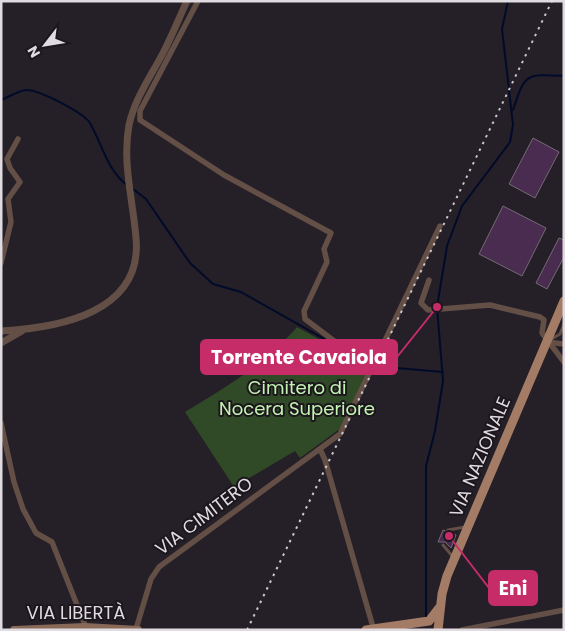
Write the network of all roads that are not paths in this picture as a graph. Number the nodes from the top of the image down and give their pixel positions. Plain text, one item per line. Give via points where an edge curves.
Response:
1 (187, 1) edge
2 (198, 1) edge
3 (18, 139) dead end
4 (440, 226) dead end
5 (1, 263) edge
6 (429, 280) dead end
7 (564, 301) edge
8 (564, 324) edge
9 (29, 328) junction
10 (1, 331) edge
11 (1, 336) edge
12 (1, 341) edge
13 (547, 342) junction
14 (564, 344) edge
15 (564, 362) edge
16 (372, 365) junction
17 (1, 423) edge
18 (320, 449) junction
19 (468, 527) junction
20 (448, 530) dead end
21 (443, 545) dead end
22 (454, 560) junction
23 (441, 603) junction
24 (564, 610) edge
25 (429, 621) junction
26 (86, 628) edge
27 (369, 628) edge
28 (106, 629) edge
29 (124, 629) edge
30 (137, 629) edge
31 (14, 630) edge
32 (437, 630) edge
33 (462, 630) edge

1 - 9 street via 138,98 130,123 126,144 136,253 131,271 120,291 100,308 77,319
2 - 16 street via 140,111 140,120 224,175 330,233 324,249 327,262 304,310 305,319
3 - 5 street via 7,158 20,182 8,199 11,222
4 - 16 street, VIA CIMITERO
6 - 13 street via 421,303 428,310 490,305 540,317 544,320 542,333
7 - 13 main road, VIA NAZIONALE
8 - 13 lane via 560,334
9 - 10 street
9 - 12 street
11 - 12 street
13 - 14 street
13 - 15 street
13 - 19 main road, VIA NAZIONALE
16 - 18 street, VIA CIMITERO via 340,434
17 - 26 street via 23,510 36,533 52,542
18 - 27 street
18 - 30 street, VIA CIMITERO via 159,567 147,590
19 - 20 lane
19 - 22 main road, VIA NAZIONALE
21 - 22 lane
22 - 23 main road, VIA NAZIONALE
23 - 25 main road
23 - 32 main road, VIA NAZIONALE
24 - 33 street
25 - 27 main road
25 - 32 main road
26 - 28 main road, VIA LIBERTÀ
26 - 31 main road, VIA LIBERTÀ
28 - 29 main road, VIA LIBERTÀ
29 - 30 main road, VIA LIBERTÀ

